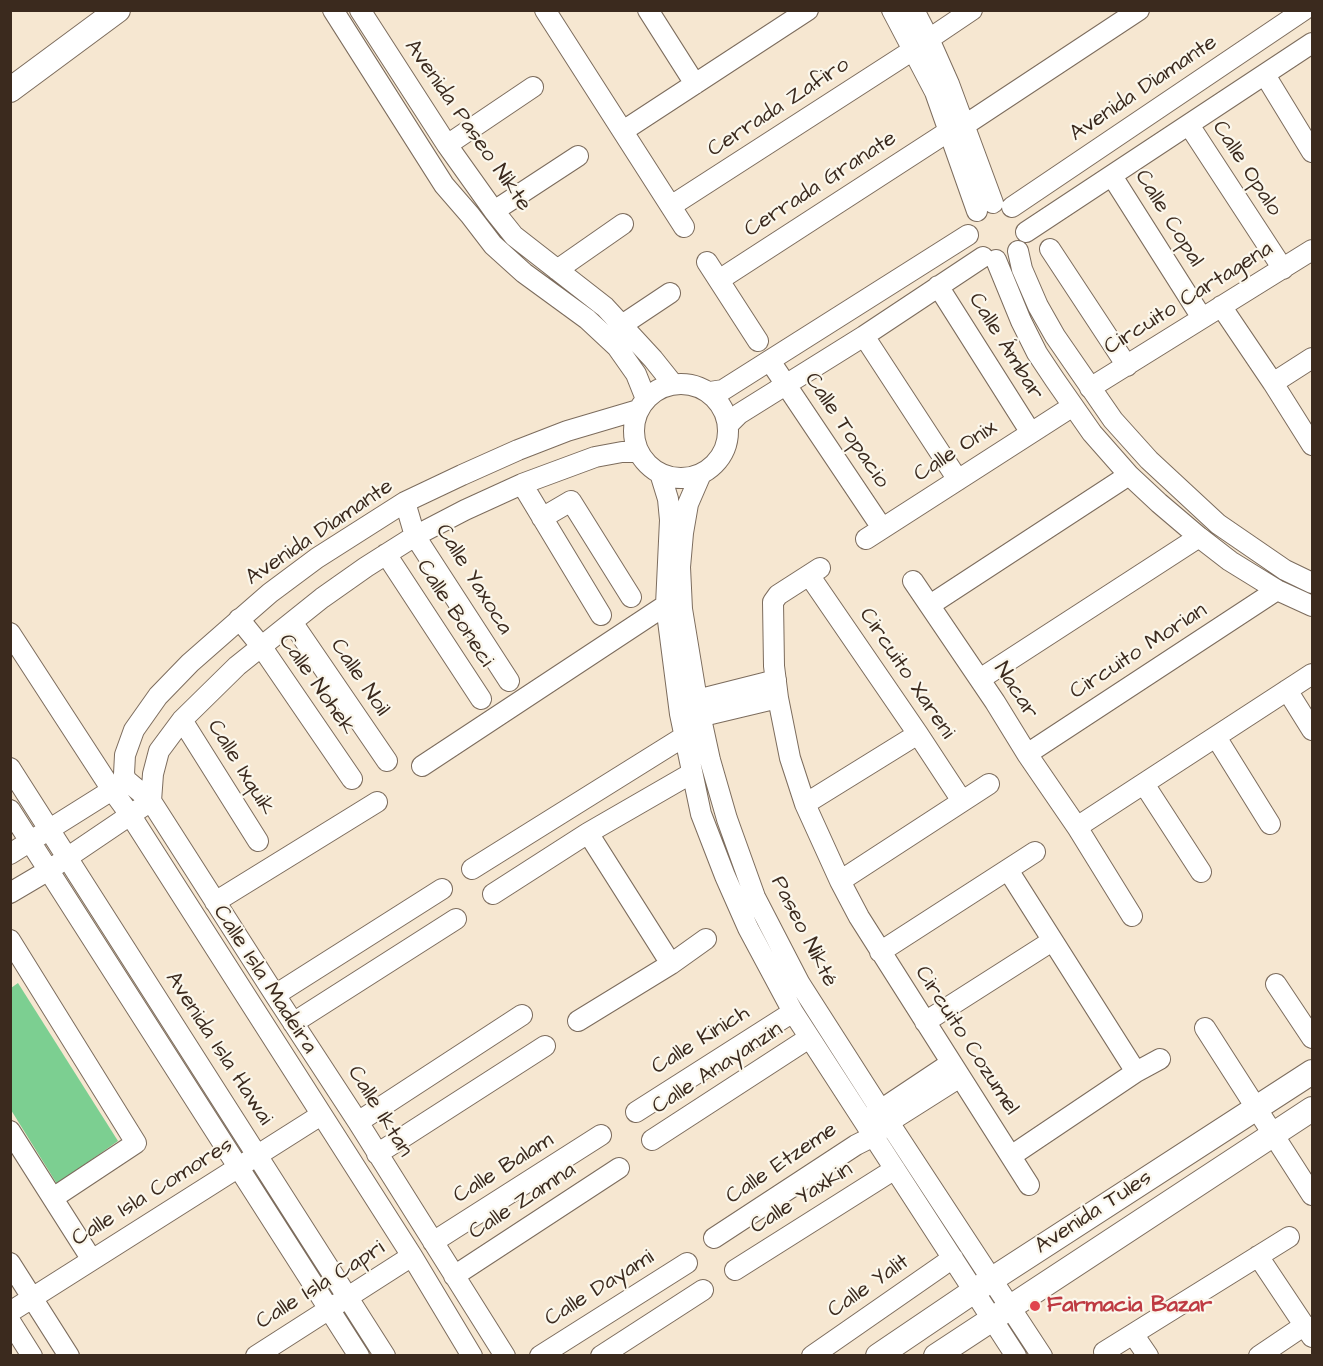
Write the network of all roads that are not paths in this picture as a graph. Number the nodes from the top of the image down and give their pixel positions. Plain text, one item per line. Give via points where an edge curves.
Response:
1 (118, 10) edge
2 (333, 10) edge
3 (360, 10) edge
4 (545, 10) edge
5 (648, 10) edge
6 (808, 10) edge
7 (892, 10) edge
8 (914, 10) edge
9 (972, 10) edge
10 (1139, 10) edge
11 (1304, 10) edge
12 (921, 44) junction
13 (1312, 44) edge
14 (1265, 75) junction
15 (695, 84) junction
16 (533, 87) dead end
17 (10, 90) edge
18 (1189, 125) junction
19 (957, 128) junction
20 (623, 131) junction
21 (447, 145) junction
22 (1312, 152) edge
23 (578, 156) dead end
24 (1112, 176) junction
25 (671, 206) junction
26 (994, 207) junction
27 (494, 211) junction
28 (623, 224) dead end
29 (684, 227) dead end
30 (1026, 232) junction
31 (968, 235) junction
32 (1050, 249) dead end
33 (1312, 250) edge
34 (1018, 251) junction
35 (989, 258) junction
36 (707, 262) dead end
37 (1283, 269) junction
38 (557, 270) junction
39 (719, 280) junction
40 (938, 286) junction
41 (670, 292) dead end
42 (1221, 306) junction
43 (1202, 318) junction
44 (622, 325) junction
45 (864, 336) junction
46 (758, 341) dead end
47 (1312, 358) edge
48 (770, 362) junction
49 (1127, 366) junction
50 (1273, 383) junction
51 (673, 384) junction
52 (786, 385) junction
53 (1090, 388) junction
54 (710, 392) junction
55 (642, 405) junction
56 (1073, 406) junction
57 (729, 424) junction
58 (1031, 433) junction
59 (1312, 445) edge
60 (639, 452) junction
61 (660, 474) junction
62 (701, 474) junction
63 (1129, 475) junction
64 (958, 480) junction
65 (522, 484) junction
66 (405, 501) junction
67 (542, 518) junction
68 (874, 533) joint
69 (415, 536) junction
70 (1199, 537) junction
71 (386, 554) junction
72 (913, 581) dead end
73 (1312, 583) edge
74 (1277, 590) junction
75 (631, 597) dead end
76 (666, 605) junction
77 (930, 605) junction
78 (1312, 606) edge
79 (601, 615) dead end
80 (239, 619) junction
81 (292, 622) junction
82 (10, 633) edge
83 (261, 646) junction
84 (1312, 674) edge
85 (980, 680) junction
86 (509, 681) dead end
87 (777, 689) junction
88 (1287, 690) junction
89 (481, 699) dead end
90 (689, 716) junction
91 (182, 720) junction
92 (1312, 730) edge
93 (918, 734) junction
94 (1216, 737) junction
95 (1027, 754) junction
96 (387, 760) dead end
97 (422, 766) dead end
98 (10, 768) edge
99 (692, 773) junction
100 (352, 779) dead end
101 (989, 784) dead end
102 (1144, 784) junction
103 (119, 785) junction
104 (151, 801) junction
105 (962, 801) junction
106 (377, 802) dead end
107 (805, 804) junction
108 (10, 810) edge
109 (130, 816) junction
110 (1270, 824) dead end
111 (1077, 827) junction
112 (50, 829) junction
113 (588, 833) junction
114 (31, 841) junction
115 (258, 841) dead end
116 (1035, 852) dead end
117 (10, 854) edge
118 (67, 857) junction
119 (472, 869) dead end
120 (49, 870) junction
121 (1008, 870) junction
122 (1201, 872) dead end
123 (840, 881) junction
124 (442, 889) dead end
125 (10, 893) edge
126 (493, 894) dead end
127 (215, 902) junction
128 (1132, 916) dead end
129 (456, 919) dead end
130 (706, 939) dead end
131 (10, 940) edge
132 (1052, 940) junction
133 (880, 952) junction
134 (671, 964) junction
135 (17, 968) edge
136 (1276, 984) dead end
137 (275, 995) junction
138 (793, 1012) junction
139 (522, 1015) dead end
140 (578, 1021) dead end
141 (925, 1022) junction
142 (293, 1023) junction
143 (1205, 1028) dead end
144 (809, 1038) junction
145 (1312, 1038) edge
146 (545, 1046) dead end
147 (1160, 1059) dead end
148 (956, 1070) junction
149 (1136, 1072) junction
150 (1312, 1072) edge
151 (1257, 1108) junction
152 (1312, 1109) edge
153 (636, 1112) dead end
154 (321, 1115) junction
155 (885, 1115) junction
156 (358, 1122) junction
157 (10, 1131) edge
158 (865, 1134) junction
159 (1274, 1134) junction
160 (601, 1135) dead end
161 (652, 1140) dead end
162 (377, 1154) junction
163 (257, 1156) junction
164 (1011, 1156) junction
165 (239, 1167) junction
166 (619, 1168) dead end
167 (894, 1169) junction
168 (1029, 1185) dead end
169 (1312, 1195) edge
170 (53, 1198) junction
171 (714, 1238) dead end
172 (1289, 1238) dead end
173 (433, 1242) junction
174 (412, 1256) junction
175 (1258, 1256) junction
176 (953, 1258) junction
177 (93, 1260) junction
178 (10, 1263) edge
179 (687, 1263) dead end
180 (735, 1270) dead end
181 (454, 1276) junction
182 (983, 1285) junction
183 (703, 1290) dead end
184 (348, 1297) junction
185 (33, 1298) junction
186 (330, 1309) junction
187 (10, 1312) edge
188 (1001, 1313) junction
189 (10, 1321) edge
190 (1309, 1331) edge
191 (1133, 1334) junction
192 (267, 1352) edge
193 (1104, 1352) dead end
194 (32, 1356) edge
195 (69, 1356) edge
196 (359, 1356) edge
197 (385, 1356) edge
198 (472, 1356) edge
199 (505, 1356) edge
200 (540, 1356) edge
201 (601, 1356) edge
202 (812, 1356) edge
203 (878, 1356) edge
204 (936, 1356) edge
205 (1016, 1356) edge
206 (1042, 1356) edge
207 (1148, 1356) edge
208 (1259, 1356) edge

1 - 17 main road
2 - 55 street, Avenida Paseo Nikte via 444,185 493,245 617,347 636,374
3 - 21 street, Avenida Paseo Nikte
4 - 20 street
5 - 15 street
6 - 15 street
7 - 12 street
8 - 12 street
9 - 12 street, Cerrada Zafiro
10 - 19 street, Cerrada Granate
11 - 26 street, Avenida Diamante
12 - 19 street via 935,92
12 - 25 street, Cerrada Zafiro
13 - 14 street
14 - 18 street
14 - 22 street
15 - 20 street
16 - 21 street
18 - 24 street
18 - 37 street, Calle Opalo
19 - 26 street
19 - 39 street, Cerrada Granate
20 - 25 street
21 - 27 street, Avenida Paseo Nikte
23 - 27 street
24 - 30 street
24 - 43 street, Calle Copal
25 - 29 street
26 - 30 street via 1019,214
26 - 31 street via 972,218
27 - 38 street, Avenida Paseo Nikte via 514,236
28 - 38 street
30 - 34 street
31 - 35 street via 976,251
31 - 48 street
32 - 49 street
33 - 37 street, Circuito Cartagena
34 - 35 street via 1004,259
34 - 53 street via 1038,306
35 - 40 street
35 - 56 street via 1037,353
36 - 39 street
37 - 42 street, Circuito Cartagena
38 - 44 street, Avenida Paseo Nikte
39 - 46 street
40 - 45 street
40 - 58 street, Calle Ámbar
41 - 44 street
42 - 43 street, Circuito Cartagena
42 - 50 street
43 - 49 street, Circuito Cartagena
44 - 51 street, Avenida Paseo Nikte
45 - 52 street
45 - 64 street
47 - 50 street
48 - 52 street, Calle Topacio
48 - 54 street via 723,390
49 - 53 street, Circuito Cartagena
50 - 59 street
51 - 54 street via 699,386
51 - 55 street via 658,389
52 - 57 street
52 - 68 street, Calle Topacio
53 - 73 street via 1149,460 1218,524 1285,570
54 - 57 street via 726,412
55 - 60 street via 634,424
55 - 66 street, Avenida Diamante via 518,450
56 - 58 street, Calle Onix
56 - 63 street
57 - 62 street via 723,454
58 - 64 street, Calle Onix
60 - 61 street
60 - 65 street via 595,457
61 - 62 street via 674,478
61 - 76 street, Paseo Nikté via 670,520
62 - 90 street, Paseo Nikté via 688,504 680,567
63 - 70 street
63 - 77 street
64 - 68 street, Calle Onix
65 - 67 street
65 - 69 street
66 - 69 street, Calle Yaxoca
66 - 80 street, Avenida Diamante via 318,558
67 - 75 street via 571,501
67 - 79 street
69 - 71 street
69 - 86 street, Calle Yaxoca
70 - 74 street
70 - 85 street
71 - 81 street
71 - 89 street, Calle Boneci
72 - 77 street, Nacar
74 - 78 street
74 - 95 street, Circuito Morian
76 - 90 street, Paseo Nikté
76 - 97 street
77 - 85 street, Nacar
80 - 83 street, Calle Nohek
80 - 103 street, Avenida Diamante via 158,696 134,730
81 - 83 street
81 - 96 street, Calle Noil
82 - 103 street, Calle Isla Madeira
83 - 91 street
83 - 100 street, Calle Nohek
84 - 88 street
85 - 95 street, Nacar
87 - 90 street
87 - 93 street, Circuito Xareni via 773,602 814,572
87 - 107 street, Circuito Xareni via 790,758
88 - 92 street
88 - 94 street
90 - 99 street, Paseo Nikté
90 - 119 street
90 - 155 street, Paseo Nikté via 710,760 755,897 800,984
91 - 104 street via 159,752
91 - 115 street, Calle Ixquik
93 - 105 street, Circuito Xareni
93 - 107 street
94 - 102 street
94 - 110 street
95 - 111 street, Nacar
98 - 112 street, Avenida Isla Hawai
99 - 113 street
99 - 138 street, Paseo Nikté via 701,814 725,876
101 - 105 street
102 - 111 street
102 - 122 street
103 - 104 street, Calle Iktan
103 - 109 street, Calle Isla Madeira
103 - 112 street
104 - 109 street
104 - 127 street, Calle Iktan
105 - 123 street
106 - 127 street
107 - 123 street, Circuito Xareni
108 - 114 street, Avenida Isla Hawai
109 - 118 street
109 - 154 street, Calle Isla Madeira
111 - 128 street, Nacar
112 - 114 street
112 - 118 street, Avenida Isla Hawai
113 - 126 street
113 - 134 street
114 - 117 street
114 - 120 street, Avenida Isla Hawai
116 - 121 street
118 - 120 street
118 - 163 street, Avenida Isla Hawai
120 - 125 street
120 - 165 street, Avenida Isla Hawai
121 - 132 street
121 - 133 street
123 - 133 street, Circuito Cozumel
124 - 137 street
127 - 137 street, Calle Iktan
129 - 142 street
130 - 134 street
131 - 135 street
132 - 141 street
132 - 149 street
133 - 141 street, Circuito Cozumel
134 - 140 street
135 - 170 street via 136,1143
136 - 145 street
137 - 142 street, Calle Iktan
138 - 144 street, Paseo Nikté
138 - 153 street, Calle Kinich
139 - 156 street
141 - 148 street, Circuito Cozumel
142 - 156 street, Calle Iktan
143 - 151 street
144 - 158 street, Paseo Nikté
144 - 161 street, Calle Anayanzin
146 - 162 street
147 - 149 street
148 - 155 street, Calle Etzeme
148 - 164 street, Circuito Cozumel
149 - 164 street
150 - 151 main road, Avenida Tules
151 - 159 street
151 - 182 main road, Avenida Tules
152 - 159 main road, Avenida Tules
154 - 163 street, Calle Isla Comores
154 - 174 street, Calle Isla Madeira
155 - 158 street, Calle Etzeme
155 - 182 street, Paseo Nikté
156 - 162 street, Calle Iktan
157 - 170 street
158 - 167 street, Paseo Nikté
158 - 171 street, Calle Etzeme
159 - 169 street
159 - 188 main road, Avenida Tules
160 - 173 street, Calle Balam
162 - 173 street, Calle Iktan
163 - 165 street, Calle Isla Comores
163 - 184 street, Avenida Isla Hawai
164 - 168 street, Circuito Cozumel
165 - 177 street, Calle Isla Comores
165 - 186 street, Avenida Isla Hawai
166 - 181 street, Calle Zamna
167 - 176 street, Paseo Nikté
167 - 180 street, Calle Yaxkin
170 - 177 street
172 - 175 street
173 - 181 street, Calle Iktan
174 - 184 street, Calle Isla Capri
174 - 198 street, Calle Isla Madeira
175 - 190 street
175 - 191 street
176 - 182 street, Paseo Nikté
176 - 202 street, Calle Yalit
177 - 185 street, Calle Isla Comores
178 - 185 street
179 - 200 street, Calle Dayami
181 - 199 street, Calle Iktan
182 - 188 street, Paseo Nikté
182 - 203 main road, Avenida Tules
183 - 201 street
184 - 186 street, Calle Isla Capri
184 - 197 street, Avenida Isla Hawai
185 - 187 street, Calle Isla Comores
185 - 195 street
186 - 192 street, Calle Isla Capri
186 - 196 street, Avenida Isla Hawai
188 - 204 main road, Avenida Tules
188 - 205 street, Paseo Nikté
188 - 206 street, Paseo Nikté
189 - 194 street
190 - 208 street
191 - 193 street
191 - 207 street

